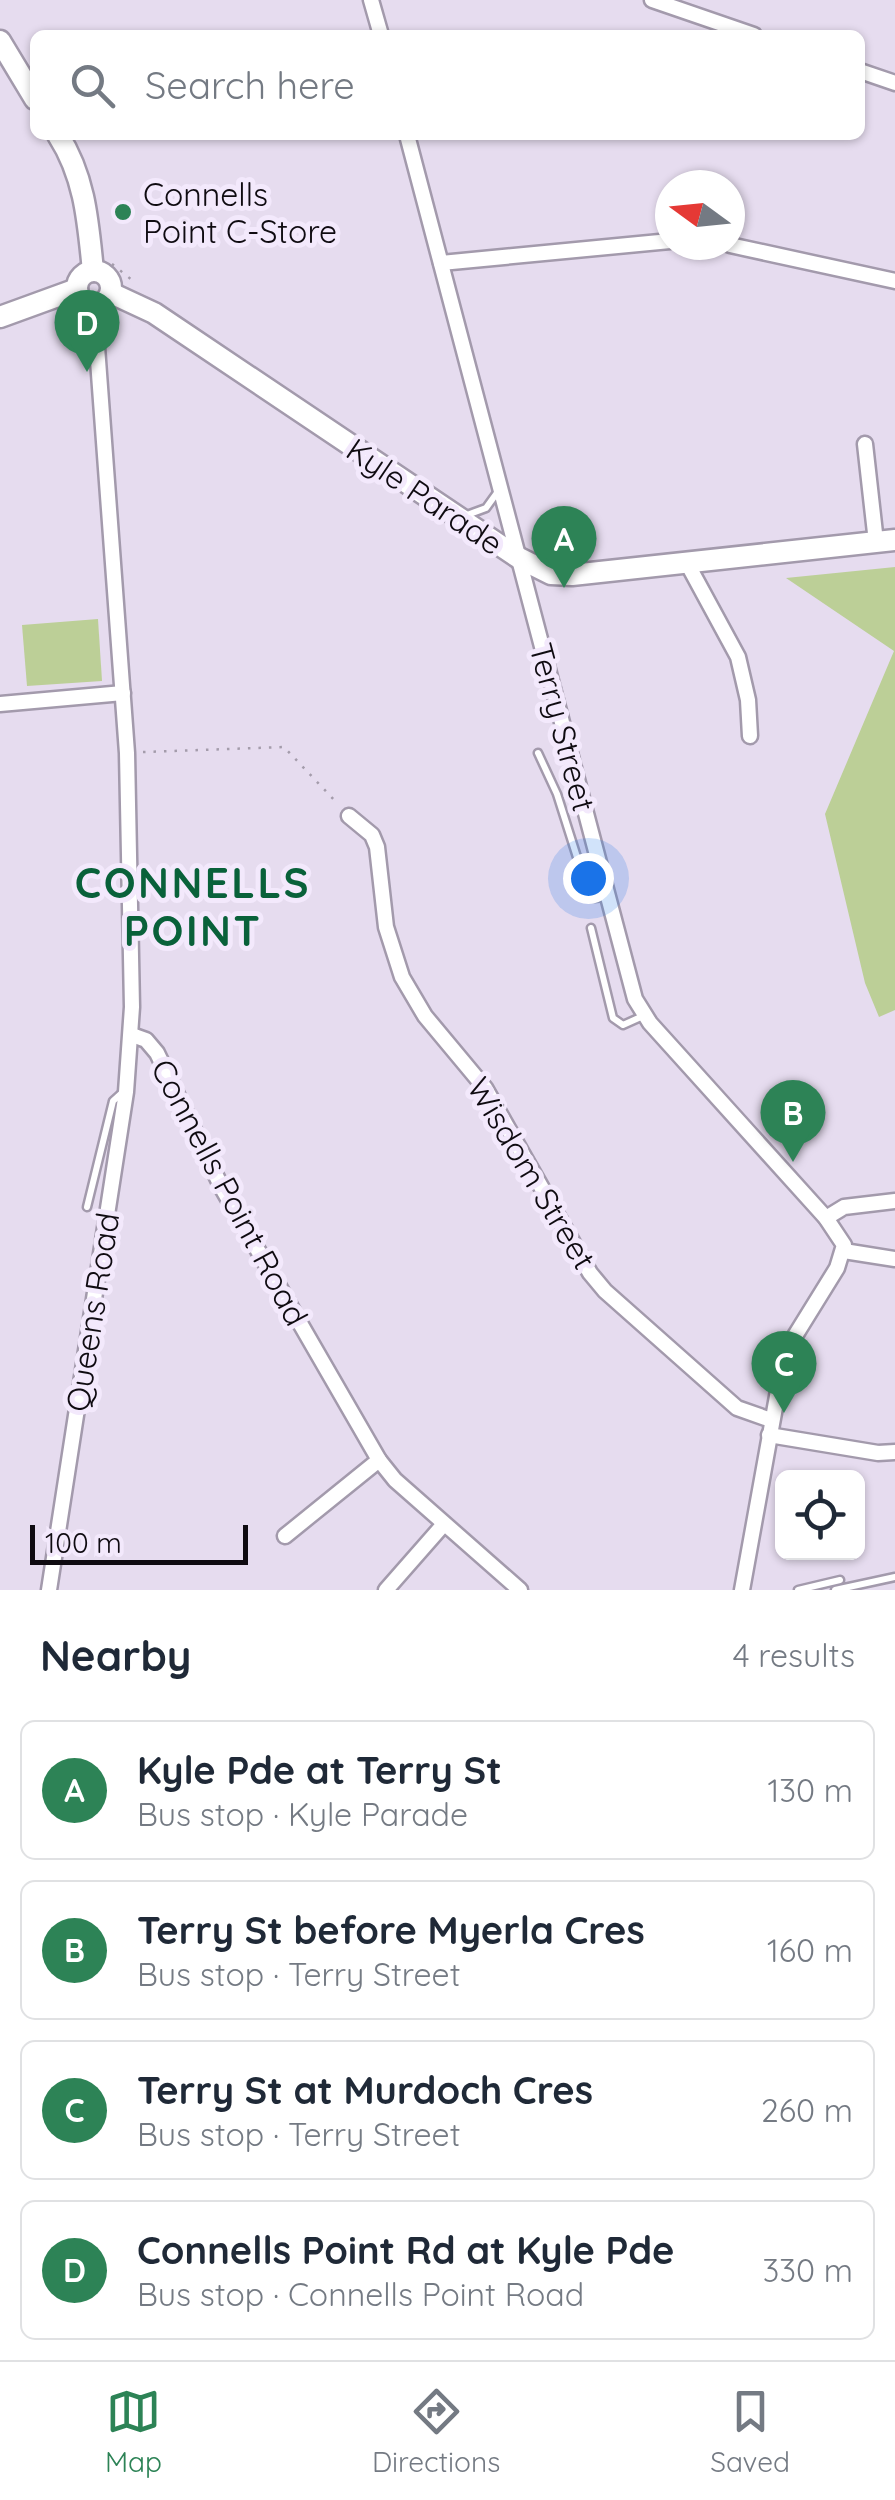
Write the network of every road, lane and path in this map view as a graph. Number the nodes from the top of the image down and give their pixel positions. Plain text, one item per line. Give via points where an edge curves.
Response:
1 (371, 0) edge
2 (652, 0) edge
3 (379, 30) edge
4 (739, 30) edge
5 (0, 41) edge
6 (865, 73) edge
7 (895, 83) edge
8 (30, 91) edge
9 (61, 140) edge
10 (408, 140) edge
11 (655, 242) edge
12 (745, 248) edge
13 (441, 262) junction
14 (102, 268) junction
15 (132, 280) dead end
16 (895, 281) edge
17 (77, 289) junction
18 (103, 300) junction
19 (72, 313) dead end
20 (0, 317) edge
21 (80, 323) dead end
22 (865, 444) dead end
23 (500, 488) junction
24 (456, 517) junction
25 (886, 541) edge
26 (519, 558) junction
27 (688, 564) junction
28 (124, 692) junction
29 (0, 704) edge
30 (750, 736) dead end
31 (143, 752) dead end
32 (538, 752) dead end
33 (349, 816) joint
34 (608, 897) junction
35 (591, 928) dead end
36 (644, 1015) junction
37 (132, 1034) junction
38 (126, 1092) junction
39 (895, 1200) edge
40 (87, 1207) dead end
41 (826, 1218) junction
42 (844, 1251) junction
43 (895, 1258) edge
44 (770, 1427) junction
45 (895, 1452) edge
46 (379, 1460) junction
47 (444, 1524) junction
48 (285, 1536) dead end
49 (895, 1576) edge
50 (840, 1580) dead end
51 (49, 1590) edge
52 (386, 1590) edge
53 (520, 1590) edge
54 (742, 1590) edge
55 (798, 1590) edge
56 (834, 1590) edge

1 - 3 street
2 - 4 street
5 - 8 street
6 - 7 street
9 - 14 street via 85,194
10 - 13 street, Terry Street
11 - 13 street
12 - 16 street
13 - 23 street, Terry Street
14 - 15 path
14 - 17 street via 80,278
14 - 18 street via 108,277
17 - 18 street via 80,299
17 - 20 street
18 - 24 street, Kyle Parade via 154,313
18 - 28 street, Connells Point Road
19 - 21 path
22 - 25 street
23 - 24 lane via 481,511
23 - 26 street, Terry Street
24 - 26 street, Kyle Parade
25 - 27 street, Kyle Parade
26 - 27 street, Kyle Parade via 561,575
26 - 34 street, Terry Street
27 - 30 street via 738,657
28 - 29 street
28 - 37 street, Connells Point Road
31 - 33 path via 284,747
32 - 34 lane via 588,895
33 - 44 street, Wisdom Street via 377,847 392,953 413,999 485,1088 590,1274 737,1408
34 - 36 street, Terry Street
35 - 36 lane via 612,1018 623,1025
36 - 41 street, Terry Street
37 - 38 street, Queens Road
37 - 46 street, Connells Point Road via 157,1053 222,1188
38 - 40 lane via 114,1097
38 - 51 street, Queens Road
39 - 41 street via 851,1205
41 - 42 street, Terry Street
42 - 43 street
42 - 44 street via 790,1340
44 - 45 street, Wisdom Street
44 - 54 street
46 - 47 street, Connells Point Road
46 - 48 street
47 - 52 street
47 - 53 street, Connells Point Road
49 - 56 lane
50 - 55 lane

